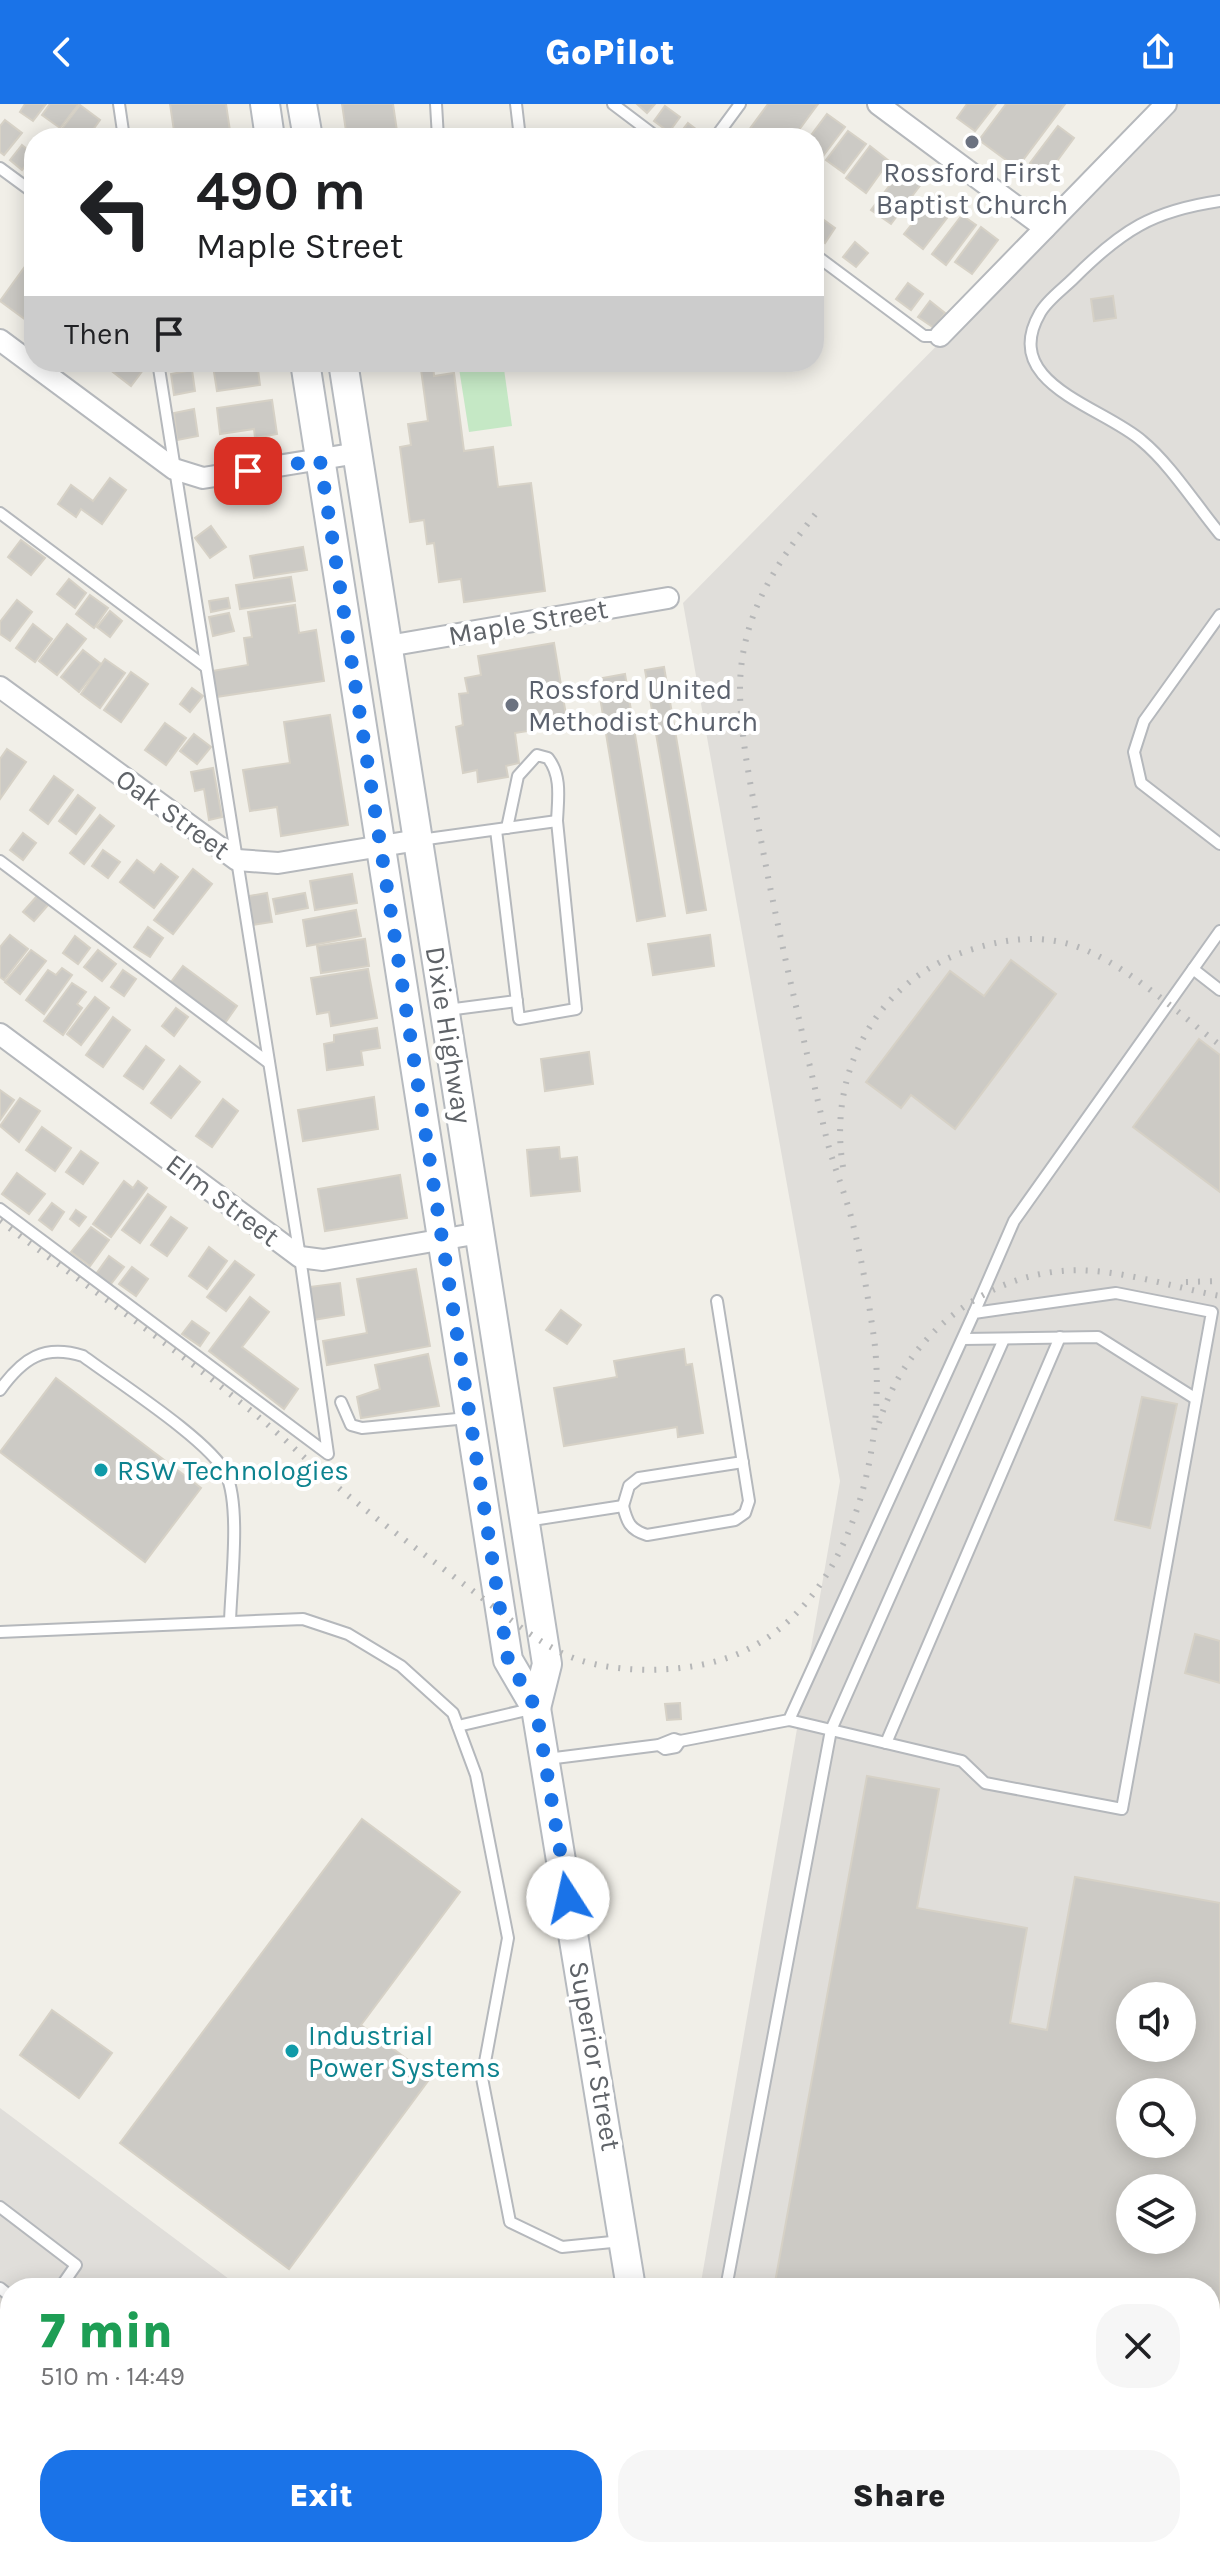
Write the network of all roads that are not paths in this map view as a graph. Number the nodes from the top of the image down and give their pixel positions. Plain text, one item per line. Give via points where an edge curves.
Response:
1 (119, 104) edge
2 (265, 104) edge
3 (302, 104) edge
4 (436, 104) edge
5 (516, 104) edge
6 (613, 104) edge
7 (740, 104) edge
8 (878, 104) edge
9 (1166, 104) edge
10 (123, 128) edge
11 (269, 128) edge
12 (306, 128) edge
13 (437, 128) edge
14 (519, 128) edge
15 (645, 128) edge
16 (722, 128) edge
17 (0, 168) edge
18 (24, 186) edge
19 (1220, 201) edge
20 (1045, 228) junction
21 (824, 261) edge
22 (940, 336) joint
23 (0, 340) edge
24 (24, 358) edge
25 (42, 372) edge
26 (159, 372) edge
27 (307, 372) edge
28 (345, 372) edge
29 (358, 453) junction
30 (320, 460) junction
31 (174, 469) junction
32 (0, 513) edge
33 (1220, 534) edge
34 (668, 598) dead end
35 (1220, 615) edge
36 (388, 646) junction
37 (206, 667) junction
38 (0, 687) edge
39 (557, 821) junction
40 (501, 829) junction
41 (418, 840) junction
42 (1220, 844) edge
43 (381, 846) junction
44 (237, 860) junction
45 (0, 861) edge
46 (1220, 931) edge
47 (1193, 969) junction
48 (1220, 990) edge
49 (517, 1001) junction
50 (445, 1011) junction
51 (0, 1034) edge
52 (269, 1063) junction
53 (0, 1209) edge
54 (480, 1233) junction
55 (442, 1238) junction
56 (300, 1257) junction
57 (717, 1301) dead end
58 (974, 1313) junction
59 (1060, 1337) junction
60 (963, 1339) junction
61 (1004, 1339) junction
62 (0, 1390) edge
63 (1196, 1399) junction
64 (341, 1402) dead end
65 (470, 1417) junction
66 (743, 1462) junction
67 (623, 1506) junction
68 (524, 1521) junction
69 (487, 1526) junction
70 (230, 1622) junction
71 (0, 1632) edge
72 (536, 1708) junction
73 (789, 1720) junction
74 (458, 1726) junction
75 (831, 1730) junction
76 (886, 1743) junction
77 (545, 1760) junction
78 (0, 2207) edge
79 (624, 2241) junction
80 (67, 2278) edge
81 (630, 2278) edge
82 (728, 2278) edge

1 - 10 lane
2 - 11 main road
3 - 12 main road
4 - 13 lane
5 - 14 lane
6 - 15 lane
7 - 16 lane
8 - 20 street
9 - 20 street
17 - 18 lane
19 - 33 lane via 1151,217 1105,248 1041,310 1030,335 1032,361 1054,387 1143,441
20 - 22 street
21 - 22 lane via 924,336
23 - 24 street
25 - 31 street
26 - 31 lane
27 - 30 main road, Superior Street
28 - 29 main road, Dixie Highway
29 - 30 street
29 - 36 main road, Dixie Highway
30 - 31 street via 203,478
30 - 43 main road, Superior Street
31 - 37 lane
32 - 37 lane
34 - 36 street, Maple Street
35 - 42 lane via 1144,721 1134,752 1141,783
36 - 41 main road, Dixie Highway
37 - 44 lane
38 - 44 street, Oak Street
39 - 40 lane
39 - 40 lane via 555,766 537,755 518,776
39 - 49 lane via 576,1009 519,1019
40 - 41 lane
40 - 49 lane
41 - 43 street, Oak Street
41 - 50 main road, Dixie Highway
43 - 44 street, Oak Street via 278,863
43 - 55 main road, Superior Street
44 - 52 lane
45 - 52 lane
46 - 47 lane
47 - 48 lane
47 - 58 lane via 1014,1221
49 - 50 lane
50 - 54 main road, Dixie Highway
51 - 56 street, Elm Street
52 - 56 lane
53 - 56 lane via 328,1454
54 - 55 street, Elm Street
54 - 68 main road, Dixie Highway
55 - 56 street, Elm Street via 323,1260
55 - 65 main road, Superior Street
57 - 66 lane
58 - 60 lane
58 - 63 lane via 1116,1293 1212,1312
59 - 61 lane
59 - 63 lane via 1098,1337
59 - 76 lane
60 - 61 lane
60 - 73 lane
61 - 75 lane
62 - 70 lane via 33,1356 59,1349 83,1356 204,1447 226,1472 233,1498
63 - 76 lane via 1122,1809 985,1783 962,1761
64 - 65 lane via 351,1425 362,1428
65 - 69 main road, Superior Street
66 - 67 lane via 639,1478 629,1486
66 - 67 lane via 749,1501 735,1520 647,1535 634,1531
67 - 68 lane
68 - 69 main road
68 - 72 main road, Dixie Highway via 547,1664
69 - 72 main road, Superior Street via 508,1660
70 - 71 lane
70 - 74 lane via 303,1619 348,1634 401,1666 453,1713
72 - 74 lane
72 - 77 main road, Superior Street
73 - 75 lane
73 - 77 lane via 680,1741 665,1749 659,1745
74 - 79 lane via 476,1775 508,1938 482,2078 510,2222 562,2247
75 - 76 lane
75 - 82 lane
77 - 79 main road, Superior Street
78 - 80 lane via 76,2265
79 - 81 main road, Superior Street

